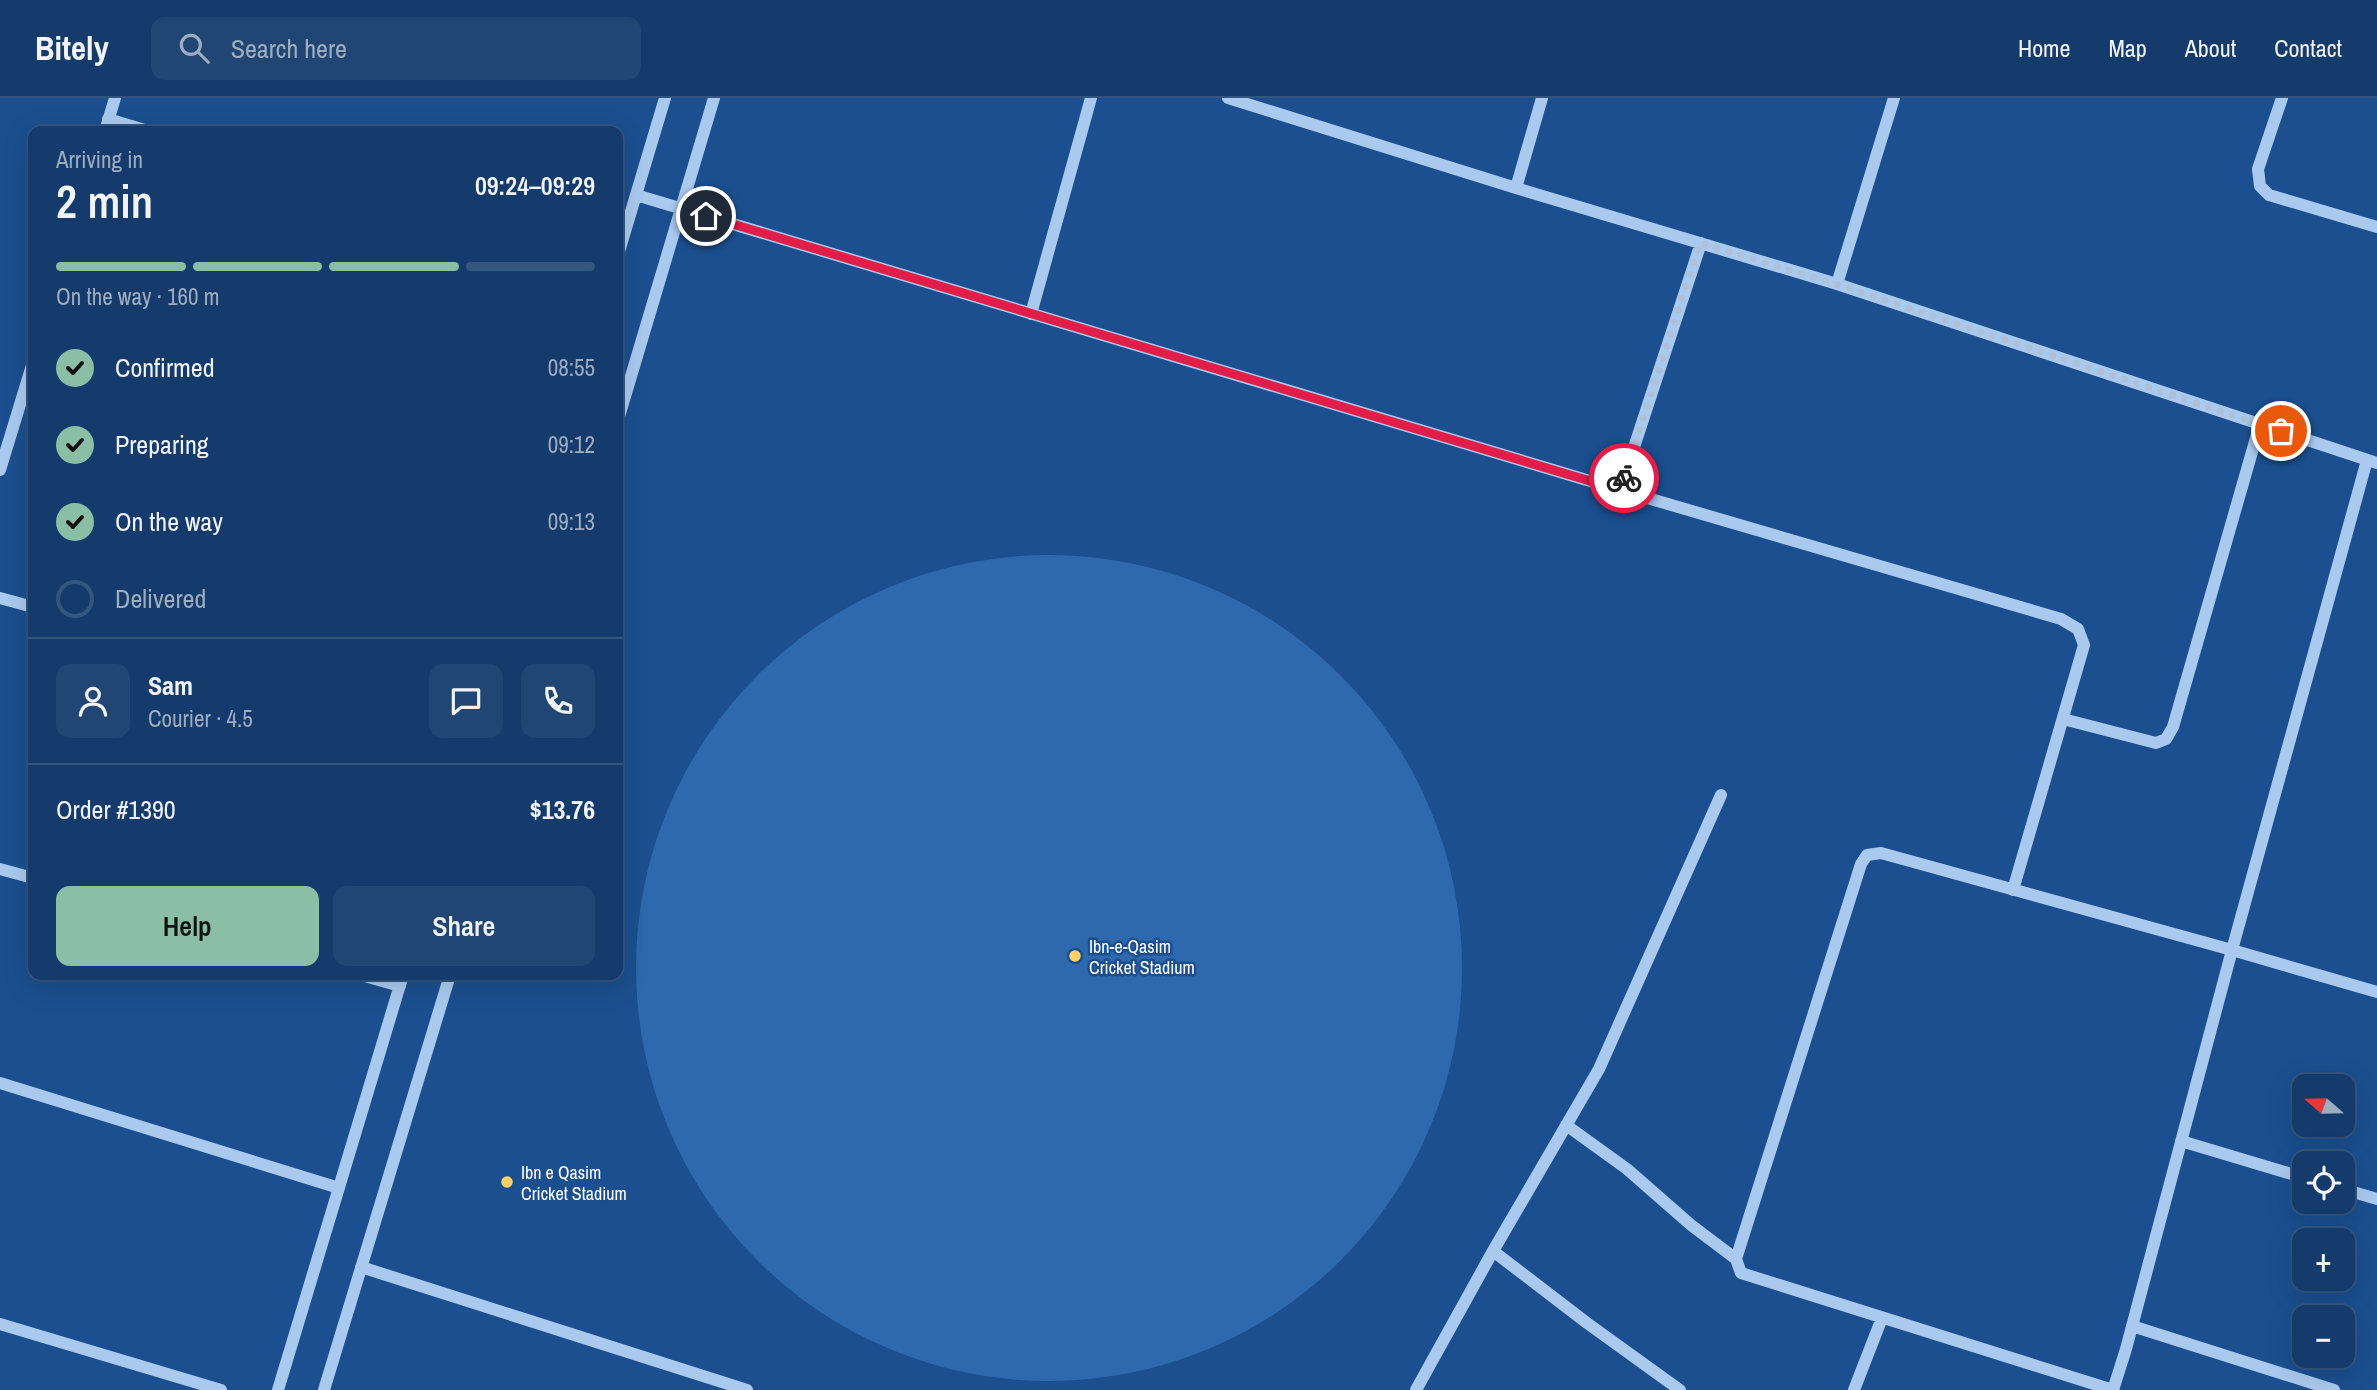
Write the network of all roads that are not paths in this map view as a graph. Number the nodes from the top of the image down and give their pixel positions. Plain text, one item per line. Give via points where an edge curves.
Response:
1 (115, 98) edge
2 (665, 98) edge
3 (714, 98) edge
4 (1091, 98) edge
5 (1228, 98) edge
6 (1542, 98) edge
7 (1894, 98) edge
8 (2282, 98) edge
9 (106, 125) edge
10 (1516, 188) junction
11 (636, 195) junction
12 (682, 209) junction
13 (2377, 228) edge
14 (623, 238) edge
15 (1700, 243) junction
16 (1836, 284) junction
17 (1031, 314) junction
18 (28, 378) edge
19 (623, 404) edge
20 (2260, 424) junction
21 (2372, 461) edge
22 (0, 470) edge
23 (1620, 490) junction
24 (0, 598) edge
25 (28, 606) edge
26 (2063, 719) junction
27 (1721, 795) dead end
28 (0, 869) edge
29 (28, 877) edge
30 (2013, 890) junction
31 (2232, 950) junction
32 (402, 980) edge
33 (448, 980) edge
34 (2377, 992) edge
35 (0, 1083) edge
36 (1566, 1125) junction
37 (2181, 1141) junction
38 (2292, 1174) edge
39 (339, 1188) junction
40 (2355, 1193) edge
41 (2377, 1199) edge
42 (1493, 1251) junction
43 (1737, 1259) junction
44 (361, 1267) junction
45 (1882, 1318) junction
46 (0, 1324) edge
47 (2132, 1326) junction
48 (221, 1390) edge
49 (278, 1390) edge
50 (324, 1390) edge
51 (747, 1390) edge
52 (1416, 1390) edge
53 (1680, 1390) edge
54 (1854, 1390) edge
55 (2113, 1390) edge
56 (2333, 1390) edge

1 - 9 street
2 - 11 street
3 - 12 street
4 - 17 street
5 - 10 street
6 - 10 street
7 - 16 street
8 - 13 street via 2258,169 2260,186 2269,195
10 - 15 street
11 - 12 street
11 - 14 street
12 - 17 street
12 - 19 street
15 - 16 street
15 - 23 street
16 - 20 street
17 - 23 street
18 - 22 street
20 - 21 street
20 - 26 street via 2166,739 2156,743
21 - 31 street
23 - 26 street via 2061,619 2078,629 2084,645
24 - 25 street
26 - 30 street
27 - 36 street via 1599,1069
28 - 29 street
30 - 31 street
30 - 43 street via 1881,853 1867,855
31 - 34 street
31 - 37 street
32 - 39 street
33 - 44 street
35 - 39 street
36 - 42 street
36 - 43 street
37 - 38 street
37 - 47 street
39 - 49 street
40 - 41 street
42 - 52 street
42 - 53 street
43 - 45 street via 1741,1273 1752,1278
44 - 50 street
44 - 51 street
45 - 54 street
45 - 55 street
46 - 48 street
47 - 55 street
47 - 56 street

